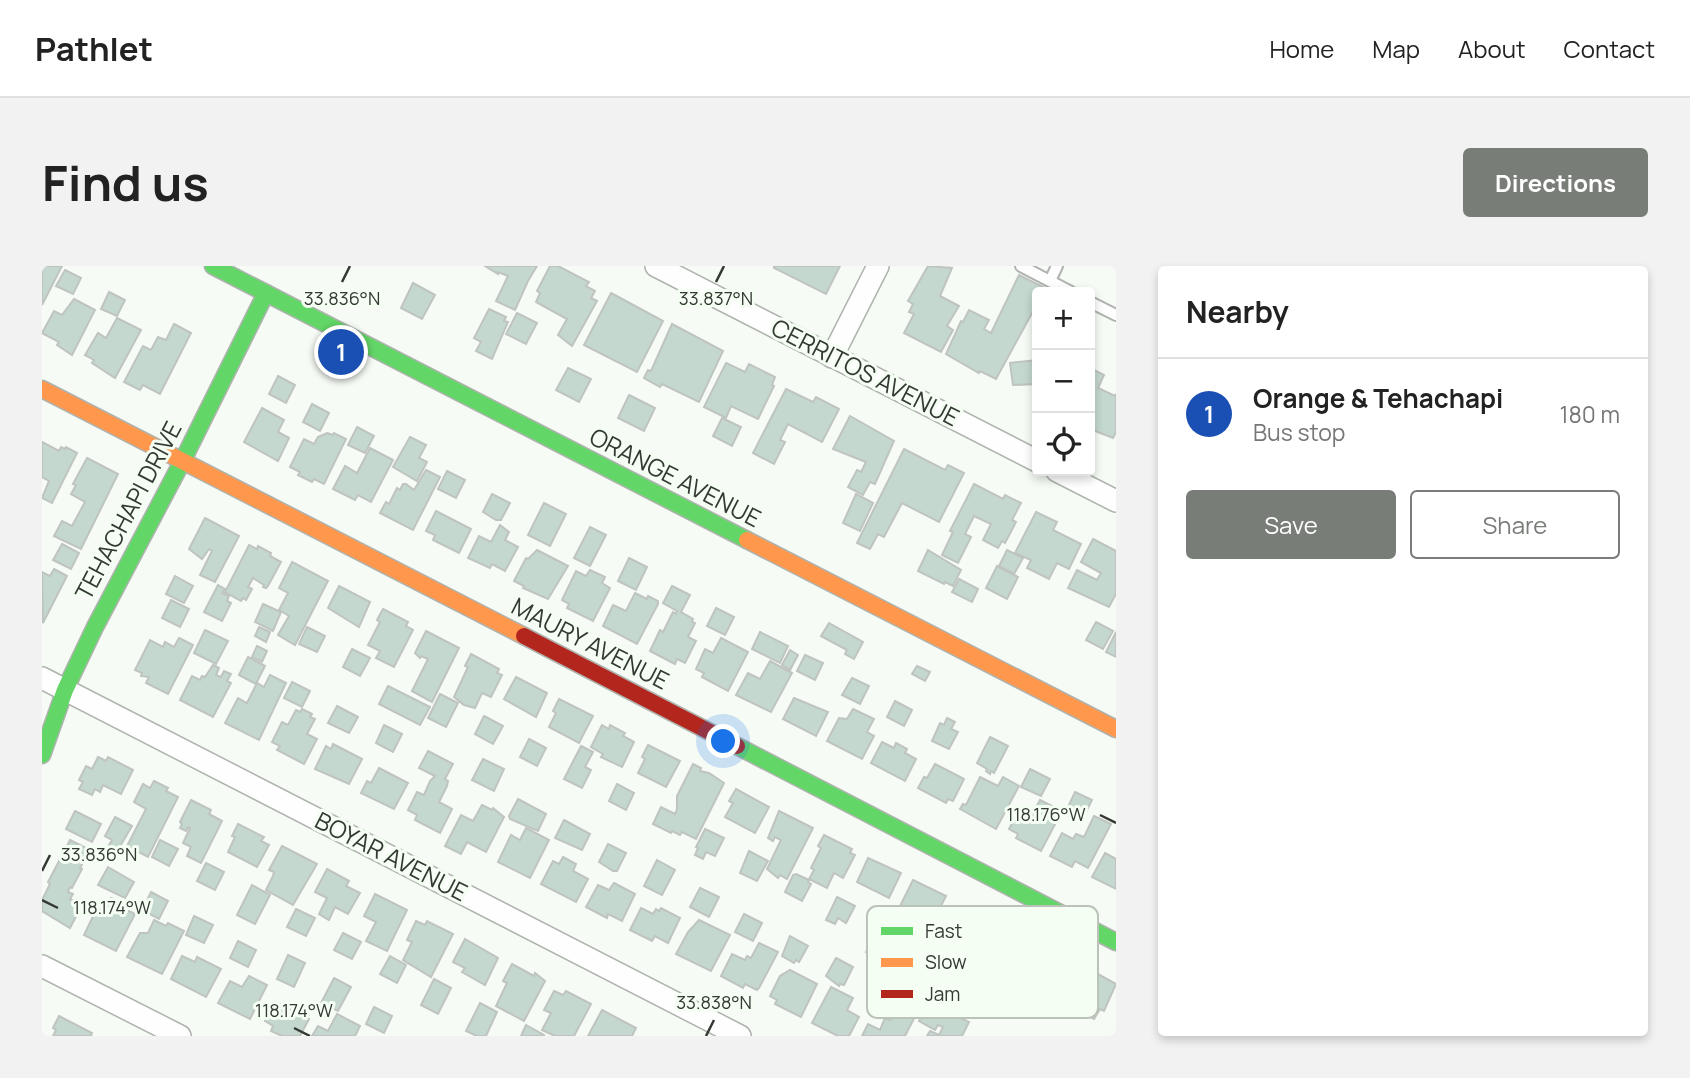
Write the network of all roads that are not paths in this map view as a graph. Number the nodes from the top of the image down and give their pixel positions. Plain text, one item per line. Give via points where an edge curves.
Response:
1 (213, 266) edge
2 (656, 266) edge
3 (878, 266) edge
4 (1021, 266) edge
5 (1057, 266) edge
6 (1050, 281) junction
7 (1062, 287) edge
8 (266, 293) junction
9 (1095, 304) edge
10 (1116, 315) edge
11 (832, 356) junction
12 (42, 389) edge
13 (1032, 458) edge
14 (183, 460) junction
15 (1067, 476) edge
16 (1115, 498) edge
17 (42, 678) edge
18 (65, 690) junction
19 (1116, 729) edge
20 (42, 755) edge
21 (1046, 906) edge
22 (1098, 933) edge
23 (1116, 942) edge
24 (42, 966) edge
25 (180, 1036) edge
26 (740, 1036) edge

1 - 8 street, ORANGE AVENUE
2 - 11 street, CERRITOS AVENUE
3 - 11 street
4 - 6 lane
5 - 6 lane
6 - 7 lane
8 - 14 street, TEHACHAPI DRIVE
8 - 19 street, ORANGE AVENUE
9 - 10 lane
11 - 13 street, CERRITOS AVENUE
12 - 14 street, MAURY AVENUE
14 - 18 street, TEHACHAPI DRIVE
14 - 21 street, MAURY AVENUE
15 - 16 street
17 - 18 street, BOYAR AVENUE
18 - 20 street, TEHACHAPI DRIVE
18 - 26 street, BOYAR AVENUE
22 - 23 street, MAURY AVENUE
24 - 25 street

